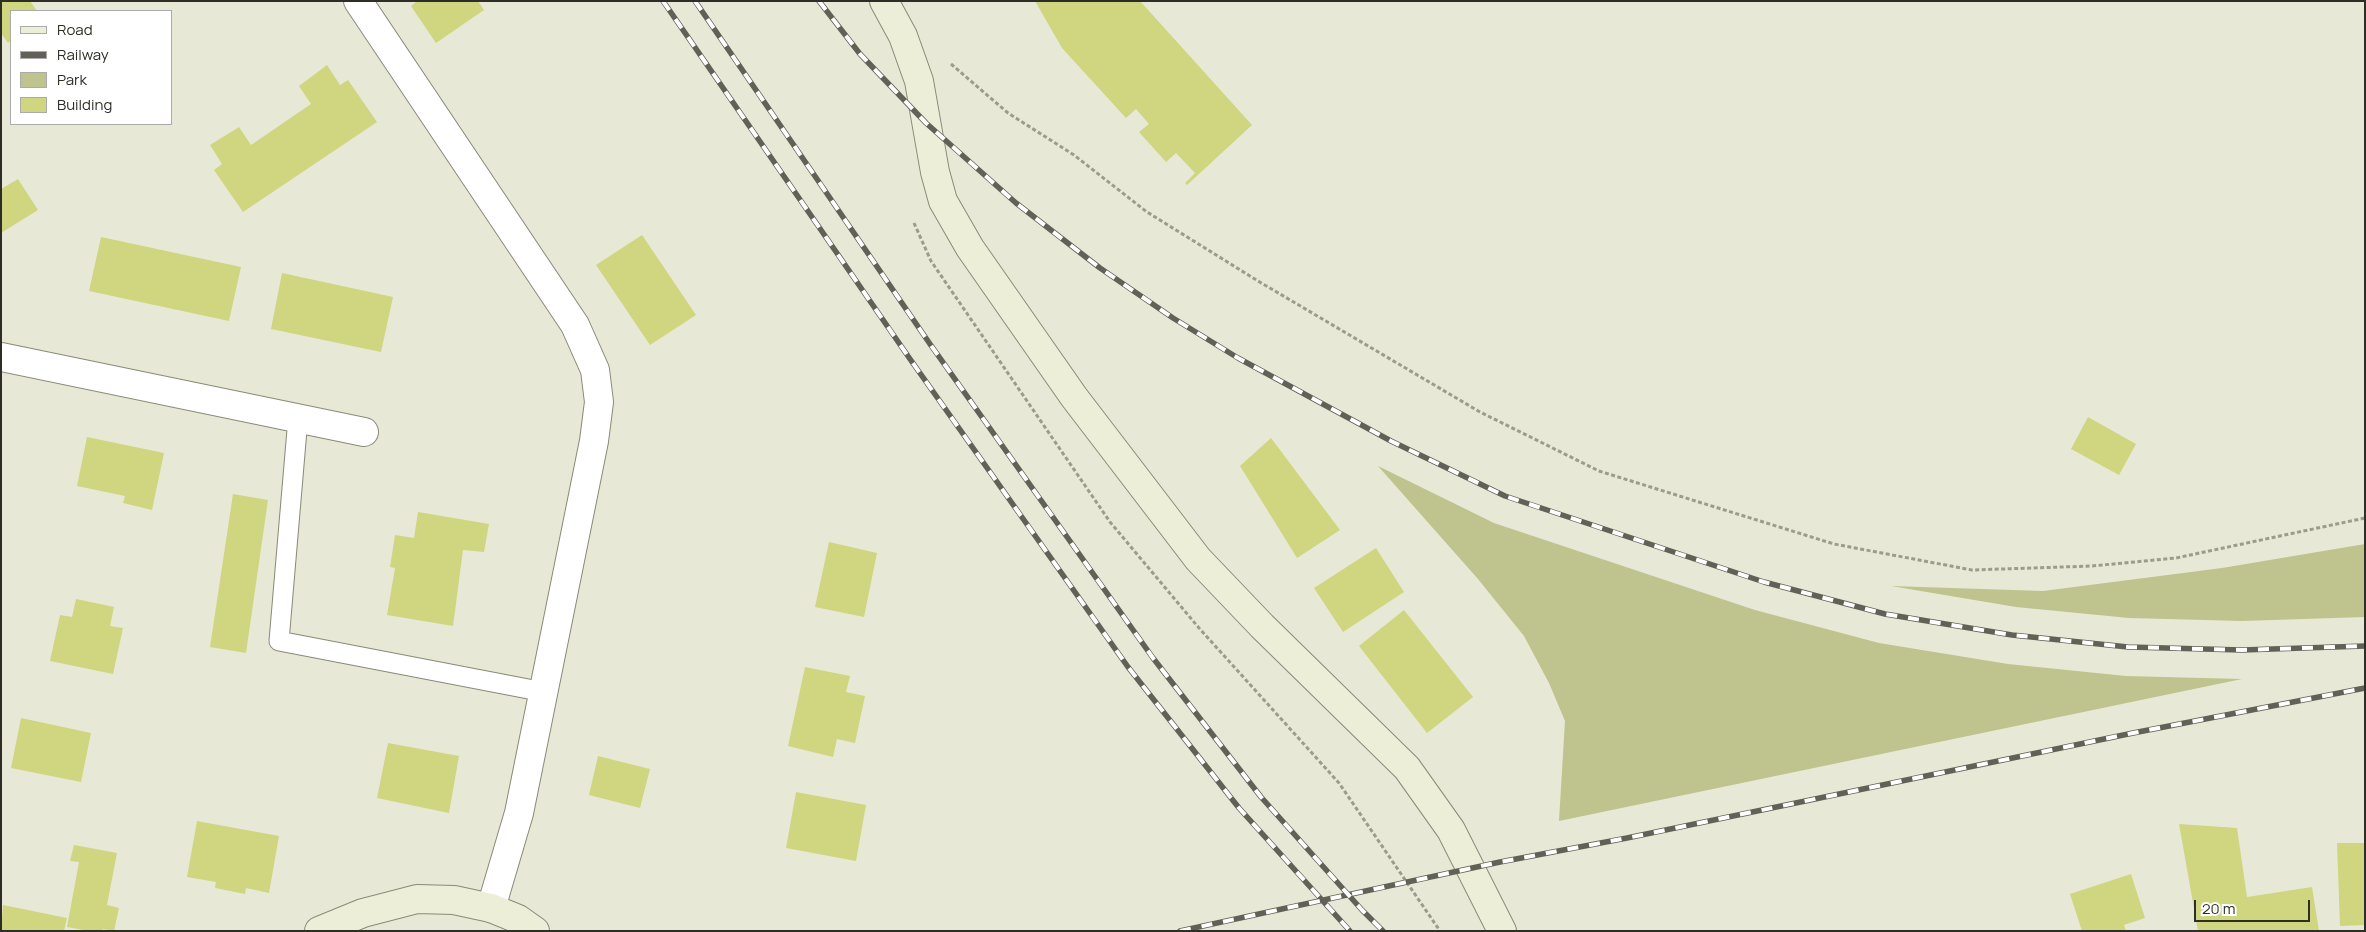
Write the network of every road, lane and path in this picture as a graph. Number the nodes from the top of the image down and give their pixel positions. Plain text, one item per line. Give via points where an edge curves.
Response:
1 (358, 1) edge
2 (884, 1) edge
3 (949, 62) dead end
4 (1, 357) edge
5 (298, 418) junction
6 (364, 432) dead end
7 (2365, 518) edge
8 (544, 692) junction
9 (491, 908) junction
10 (319, 931) edge
11 (535, 931) edge
12 (1502, 931) edge

1 - 8 street via 575,325 595,370 599,402 594,441
2 - 12 main road via 903,36 918,81 943,201 970,248 1074,398 1198,558 1262,626 1407,768 1451,830
3 - 7 path via 1008,113 1074,155 1147,212 1480,412 1598,471 1834,544 1972,570 2092,566 2176,558
4 - 5 street
5 - 6 street
5 - 8 lane via 278,641
8 - 9 street via 519,812
9 - 10 main road via 454,900 417,899 364,913
9 - 11 main road via 518,919

